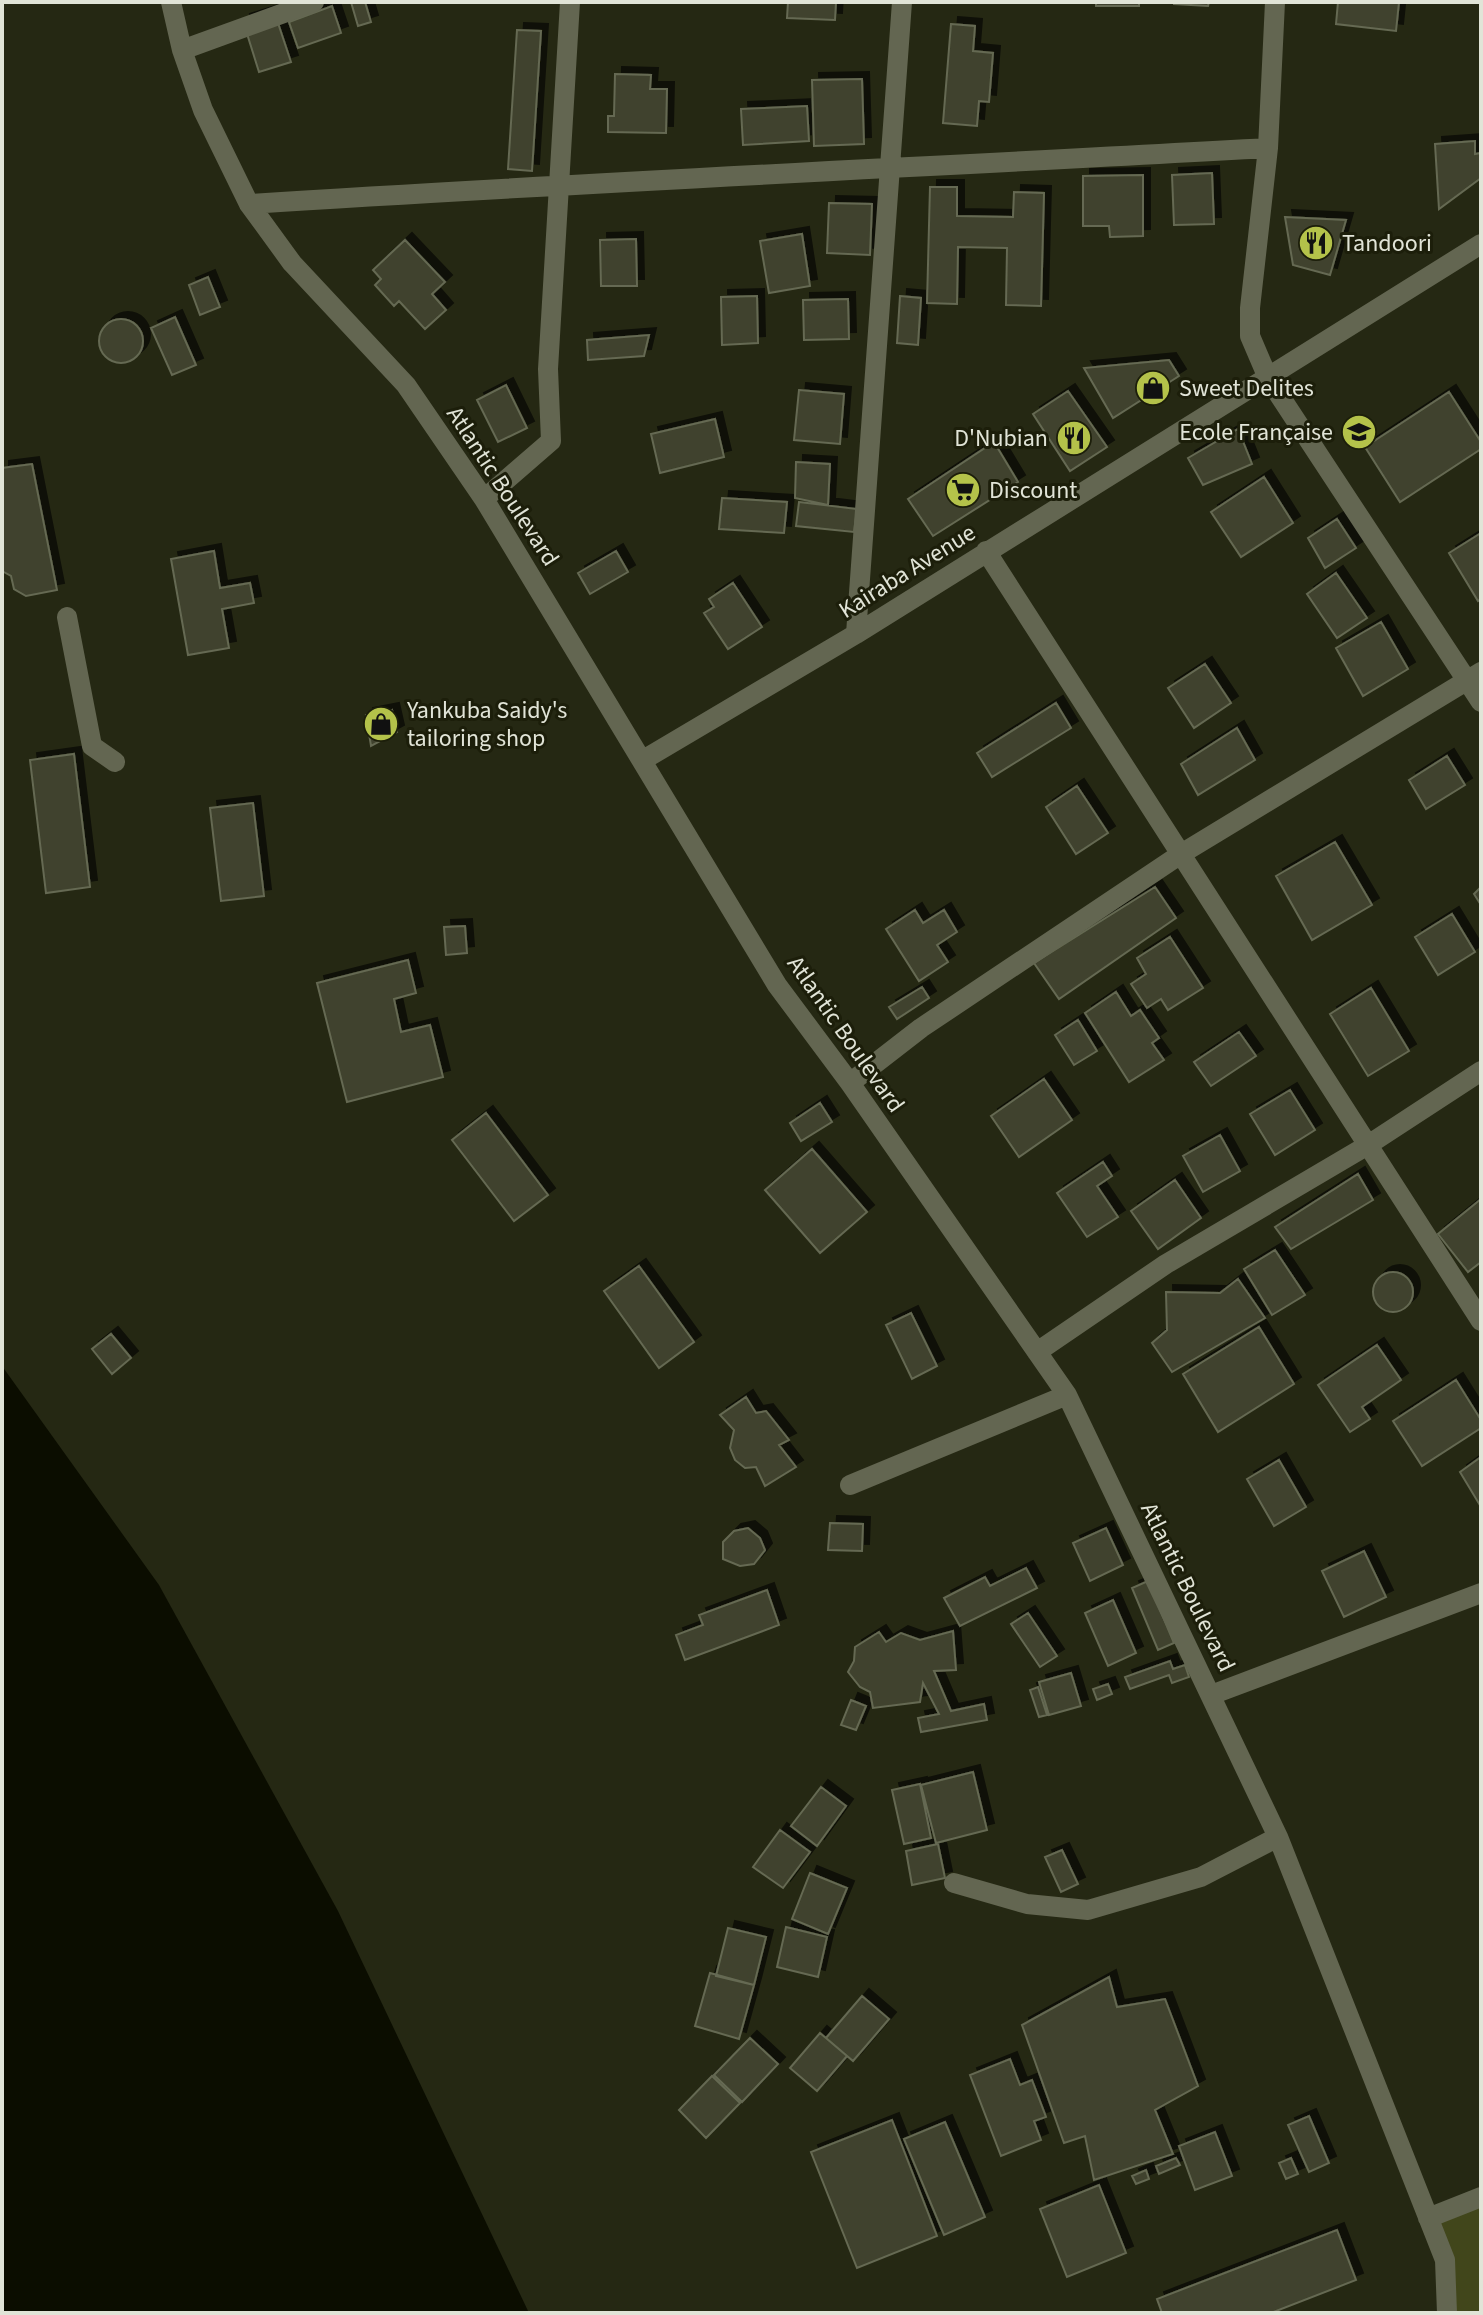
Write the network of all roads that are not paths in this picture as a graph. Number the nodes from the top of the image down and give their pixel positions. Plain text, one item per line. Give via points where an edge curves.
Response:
1 (171, 2) edge
2 (314, 2) edge
3 (570, 2) edge
4 (902, 2) edge
5 (1275, 2) edge
6 (182, 50) junction
7 (1268, 148) junction
8 (891, 169) junction
9 (559, 184) junction
10 (249, 204) junction
11 (1481, 244) edge
12 (1268, 378) junction
13 (484, 499) junction
14 (986, 551) junction
15 (67, 617) dead end
16 (856, 634) junction
17 (1474, 676) edge
18 (1481, 702) edge
19 (643, 760) junction
20 (115, 762) dead end
21 (1181, 854) junction
22 (1481, 1071) edge
23 (850, 1083) junction
24 (1368, 1145) junction
25 (1481, 1321) edge
26 (1037, 1352) junction
27 (1067, 1395) junction
28 (850, 1485) dead end
29 (1481, 1593) edge
30 (1211, 1695) junction
31 (1278, 1837) junction
32 (954, 1883) dead end
33 (1481, 2197) edge
34 (1428, 2218) junction
35 (1447, 2313) edge

1 - 6 street, Atlantic Boulevard
2 - 6 street
3 - 9 street
4 - 8 street
5 - 7 street
6 - 10 street, Atlantic Boulevard via 203,110
7 - 8 street
7 - 12 street via 1250,322 1250,336
8 - 9 street
8 - 16 street
9 - 10 street
9 - 13 street via 548,369 551,441
10 - 13 street, Atlantic Boulevard via 292,263 406,385
11 - 12 street, Kairaba Avenue
12 - 14 street, Kairaba Avenue
12 - 17 street
13 - 19 street, Atlantic Boulevard
14 - 16 street, Kairaba Avenue
14 - 21 street
15 - 20 street via 92,746
16 - 19 street, Kairaba Avenue
17 - 18 street
17 - 21 street
19 - 23 street, Atlantic Boulevard via 777,985
21 - 23 street via 921,1028
21 - 24 street
22 - 24 street
23 - 26 street, Atlantic Boulevard
24 - 25 street
24 - 26 street via 1166,1264
26 - 27 street, Atlantic Boulevard
27 - 28 street
27 - 30 street, Atlantic Boulevard
29 - 30 street
30 - 31 street, Atlantic Boulevard
31 - 32 street via 1201,1877 1088,1910 1027,1904
31 - 34 street, Atlantic Boulevard
33 - 34 street
34 - 35 street, Atlantic Boulevard via 1445,2260

